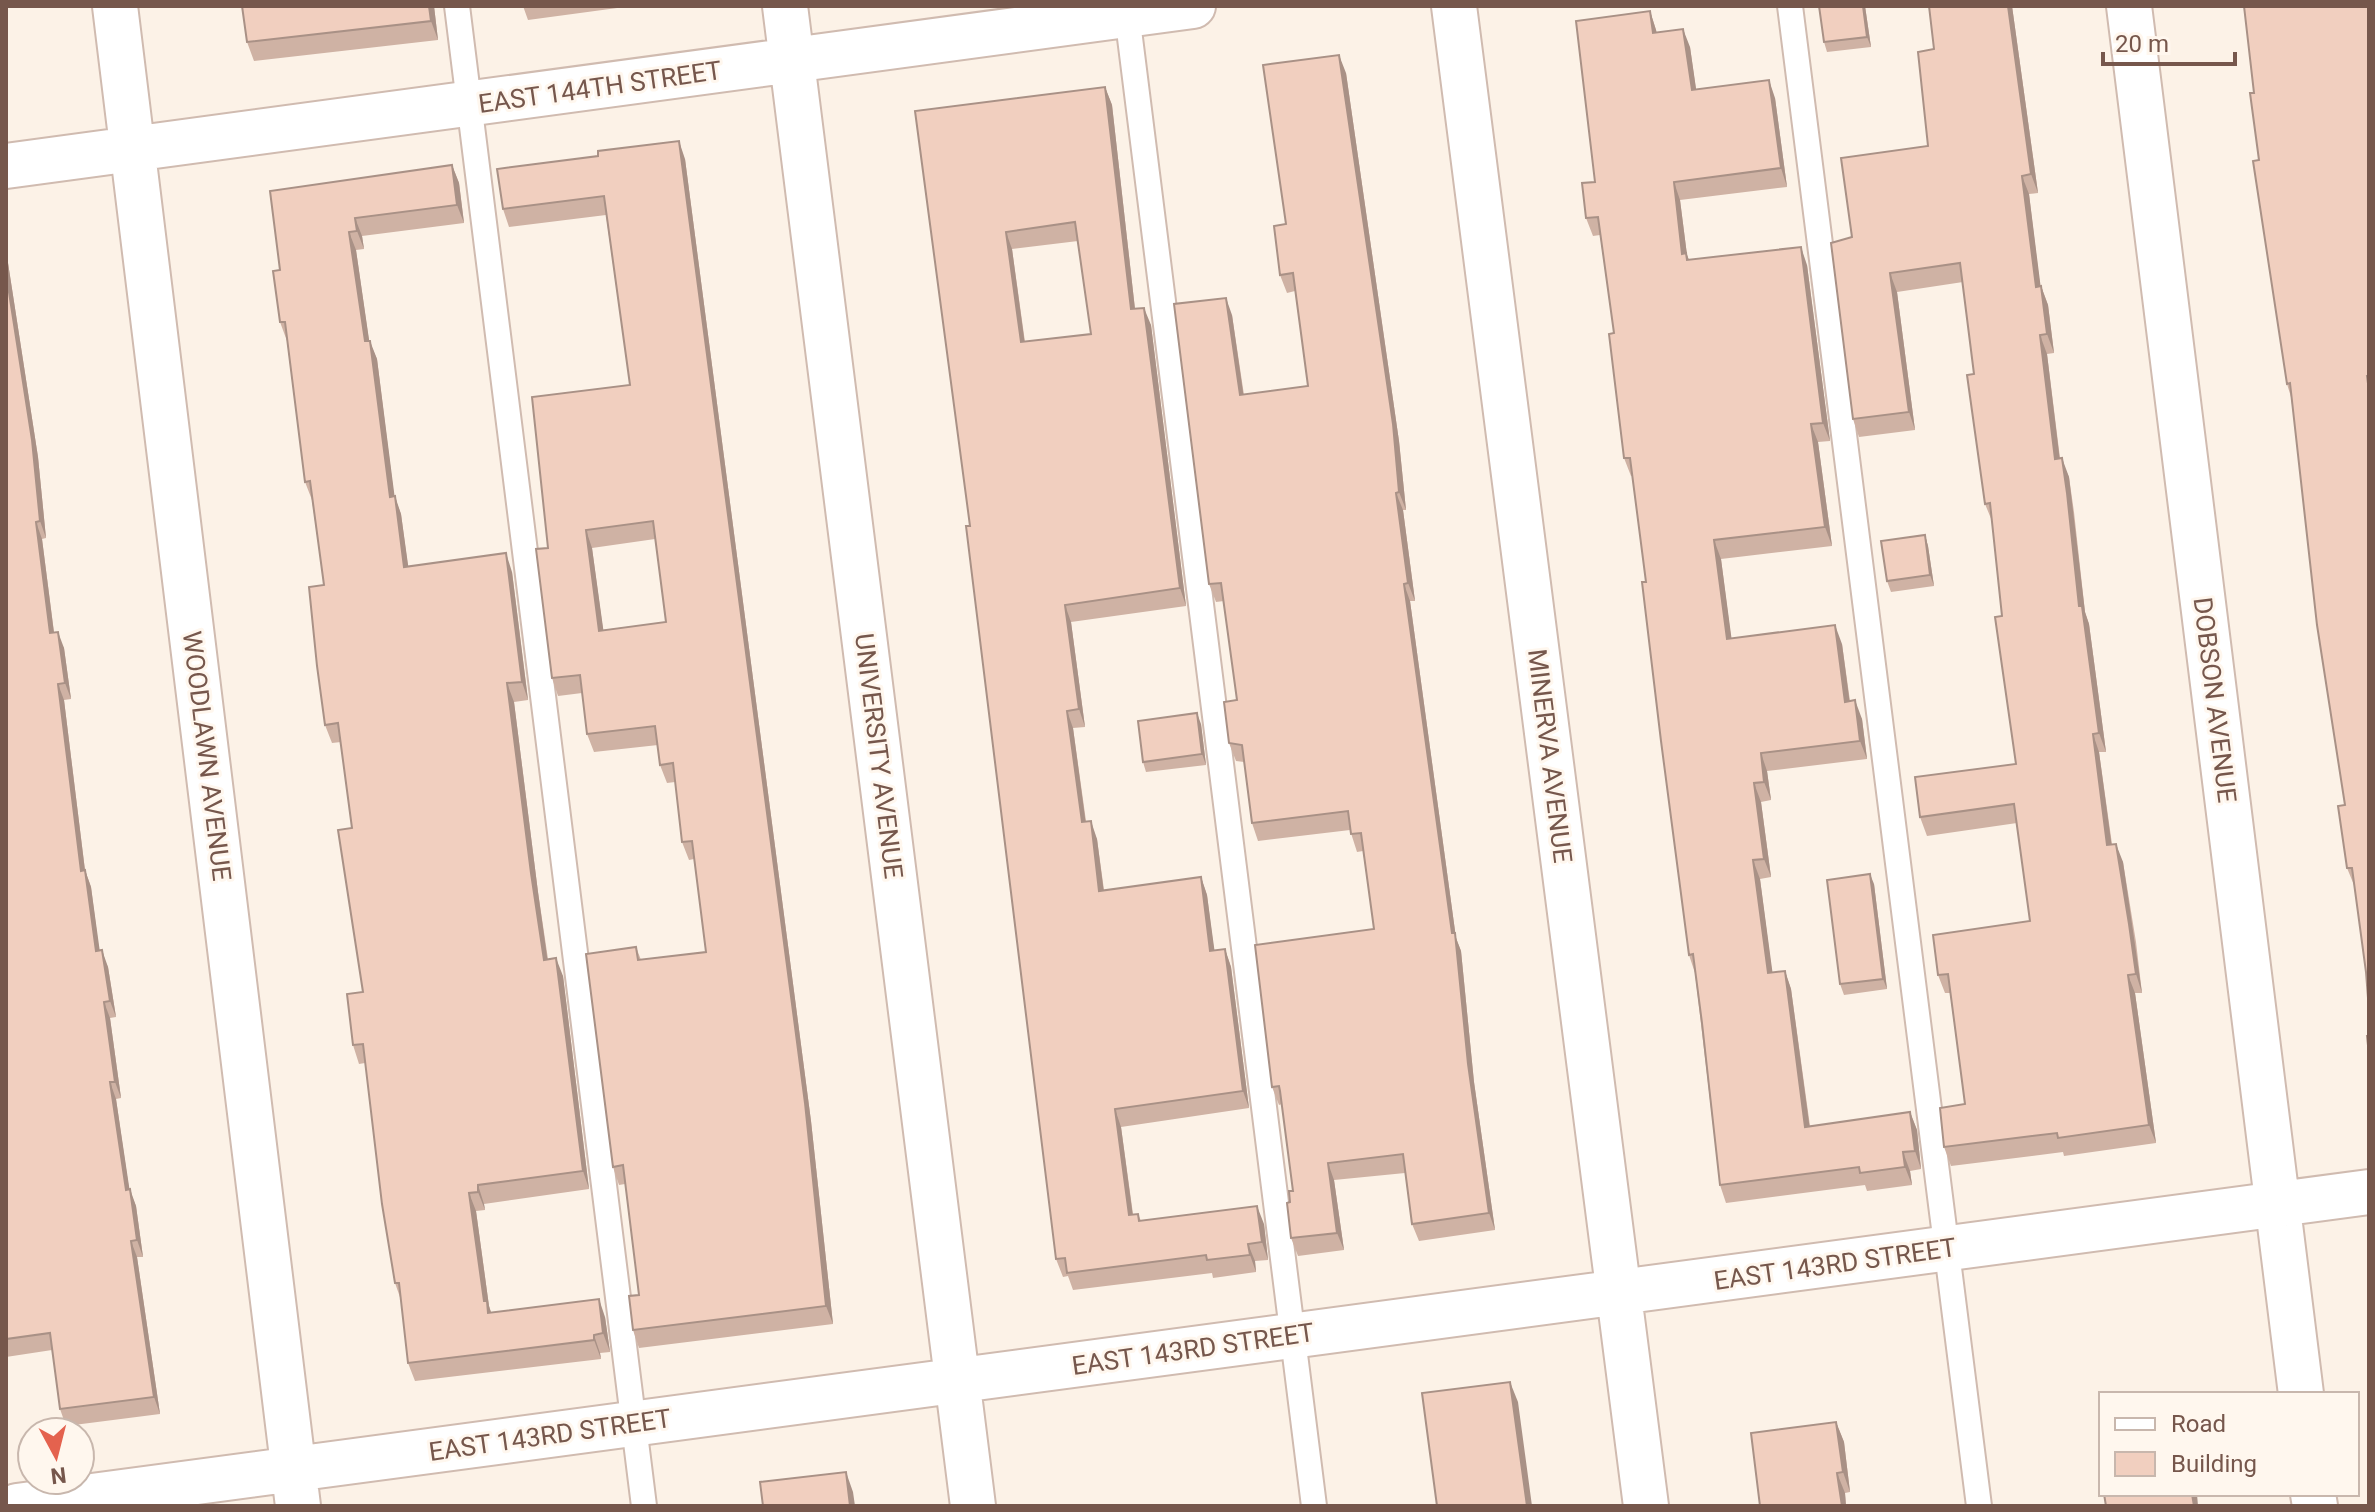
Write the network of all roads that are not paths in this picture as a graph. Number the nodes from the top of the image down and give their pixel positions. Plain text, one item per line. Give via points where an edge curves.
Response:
1 (115, 6) edge
2 (457, 6) edge
3 (785, 6) edge
4 (1193, 6) edge
5 (1454, 6) edge
6 (1790, 6) edge
7 (2129, 6) edge
8 (1127, 10) edge
9 (792, 60) junction
10 (469, 105) junction
11 (132, 149) junction
12 (6, 166) edge
13 (2369, 1192) edge
14 (2277, 1205) junction
15 (1946, 1249) junction
16 (1618, 1292) junction
17 (1295, 1336) junction
18 (958, 1381) junction
19 (2301, 1392) edge
20 (633, 1423) junction
21 (296, 1487) edge
22 (17, 1506) edge
23 (644, 1506) edge
24 (973, 1506) edge
25 (1314, 1506) edge
26 (1646, 1506) edge
27 (1979, 1506) edge

1 - 11 street, WOODLAWN AVENUE
2 - 10 lane
3 - 9 street, UNIVERSITY AVENUE
4 - 8 street, EAST 144TH STREET
5 - 16 street, MINERVA AVENUE
6 - 15 lane
7 - 14 street, DOBSON AVENUE
8 - 9 street, EAST 144TH STREET
8 - 17 lane
9 - 10 street, EAST 144TH STREET
9 - 18 street, UNIVERSITY AVENUE
10 - 11 street, EAST 144TH STREET
10 - 20 lane
11 - 12 street, EAST 144TH STREET
11 - 21 street, WOODLAWN AVENUE
13 - 14 street, EAST 143RD STREET
14 - 15 street, EAST 143RD STREET
14 - 19 street, DOBSON AVENUE
15 - 16 street, EAST 143RD STREET
15 - 27 lane
16 - 17 street, EAST 143RD STREET
16 - 26 street, MINERVA AVENUE
17 - 18 street, EAST 143RD STREET
17 - 25 lane
18 - 20 street, EAST 143RD STREET
18 - 24 street, UNIVERSITY AVENUE
20 - 21 street, EAST 143RD STREET
20 - 23 lane
21 - 22 street, EAST 143RD STREET

